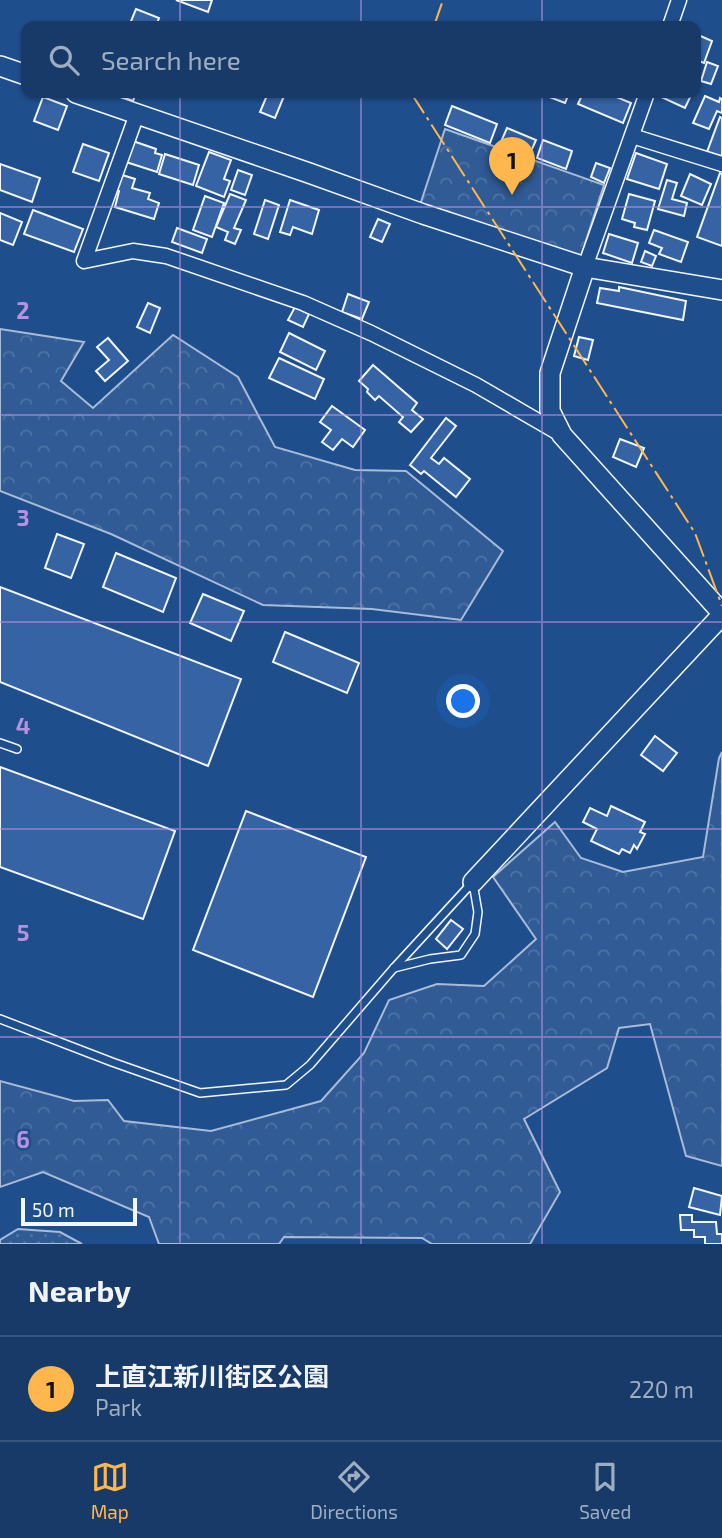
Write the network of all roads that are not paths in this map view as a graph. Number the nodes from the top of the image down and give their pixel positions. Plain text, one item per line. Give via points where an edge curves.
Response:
1 (679, 0) edge
2 (672, 21) edge
3 (0, 66) edge
4 (21, 73) edge
5 (90, 98) edge
6 (645, 98) edge
7 (136, 114) junction
8 (632, 136) junction
9 (722, 164) edge
10 (585, 267) junction
11 (722, 290) edge
12 (562, 435) junction
13 (722, 614) edge
14 (0, 743) edge
15 (17, 750) dead end
16 (473, 882) junction
17 (393, 969) junction
18 (0, 1019) edge

1 - 2 street
3 - 4 street
5 - 7 street
6 - 8 street
7 - 10 street
7 - 12 street via 85,261 133,251 166,256 303,303 476,385
8 - 9 street
8 - 10 street
10 - 11 street
10 - 12 street via 550,373 550,411
12 - 13 street
13 - 16 street
14 - 15 lane
16 - 17 lane
16 - 17 lane via 478,912 475,934 461,955
17 - 18 lane via 310,1065 286,1085 200,1093

